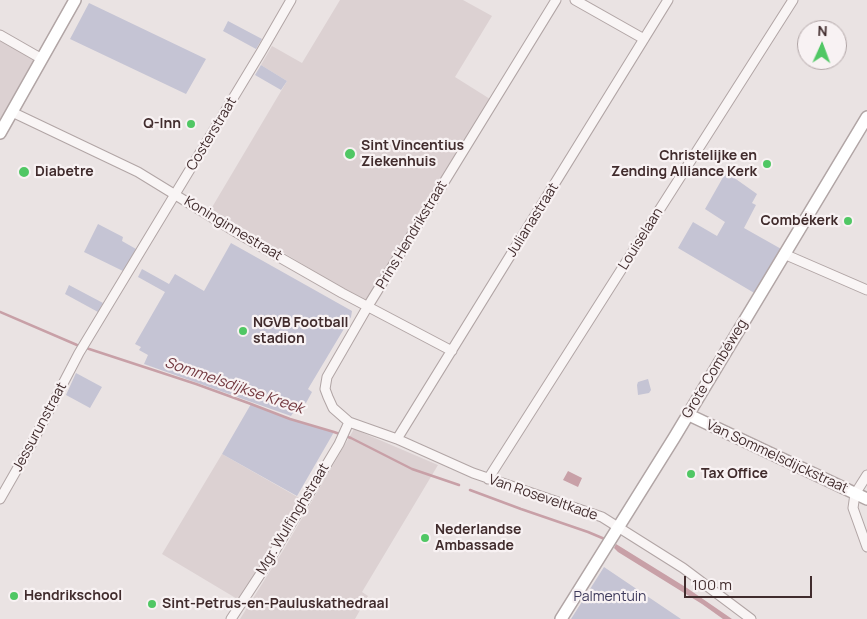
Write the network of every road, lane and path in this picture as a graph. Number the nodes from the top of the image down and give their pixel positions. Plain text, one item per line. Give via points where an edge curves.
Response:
1 (75, 0) edge
2 (291, 0) edge
3 (556, 0) edge
4 (575, 0) edge
5 (668, 0) edge
6 (792, 0) edge
7 (0, 35) edge
8 (644, 39) junction
9 (42, 59) junction
10 (12, 112) junction
11 (867, 117) edge
12 (0, 134) edge
13 (175, 194) junction
14 (784, 254) junction
15 (867, 290) edge
16 (368, 306) junction
17 (85, 344) joint
18 (452, 351) junction
19 (328, 397) joint
20 (687, 414) junction
21 (348, 424) junction
22 (398, 439) junction
23 (867, 475) edge
24 (488, 478) junction
25 (855, 494) junction
26 (0, 499) edge
27 (867, 499) edge
28 (616, 530) junction
29 (867, 546) edge
30 (231, 619) edge
31 (561, 619) edge
32 (751, 619) edge

1 - 9 street
2 - 13 street, Costerstraat
3 - 16 street, Prins Hendrikstraat
4 - 8 street
5 - 8 street, Julianastraat
6 - 24 street, Louiselaan
7 - 9 street
8 - 18 street, Julianastraat
9 - 10 street
10 - 12 street
10 - 13 street, Koninginnestraat via 138,172
11 - 14 street, Grote Combéweg
13 - 16 street, Koninginnestraat via 252,242
13 - 17 street, Costerstraat
14 - 15 street
14 - 20 street, Grote Combéweg
16 - 18 street, Koninginnestraat
16 - 19 street, Prins Hendrikstraat via 327,377
17 - 26 street, Jessurunstraat
18 - 22 street, Julianastraat
19 - 21 street, Van Roseveltkade via 333,408
20 - 25 street, Van Sommelsdijckstraat
20 - 28 street, Grote Combéweg
21 - 22 street, Van Roseveltkade
21 - 30 street, Mgr. Wulfinghstraat via 339,444
22 - 24 street, Van Roseveltkade
23 - 25 street
24 - 28 street, Van Roseveltkade via 602,517
25 - 27 street, Van Sommelsdijckstraat
25 - 29 street via 853,508
28 - 31 street, Grote Combéweg
28 - 32 street, Van Roseveltkade via 682,568

